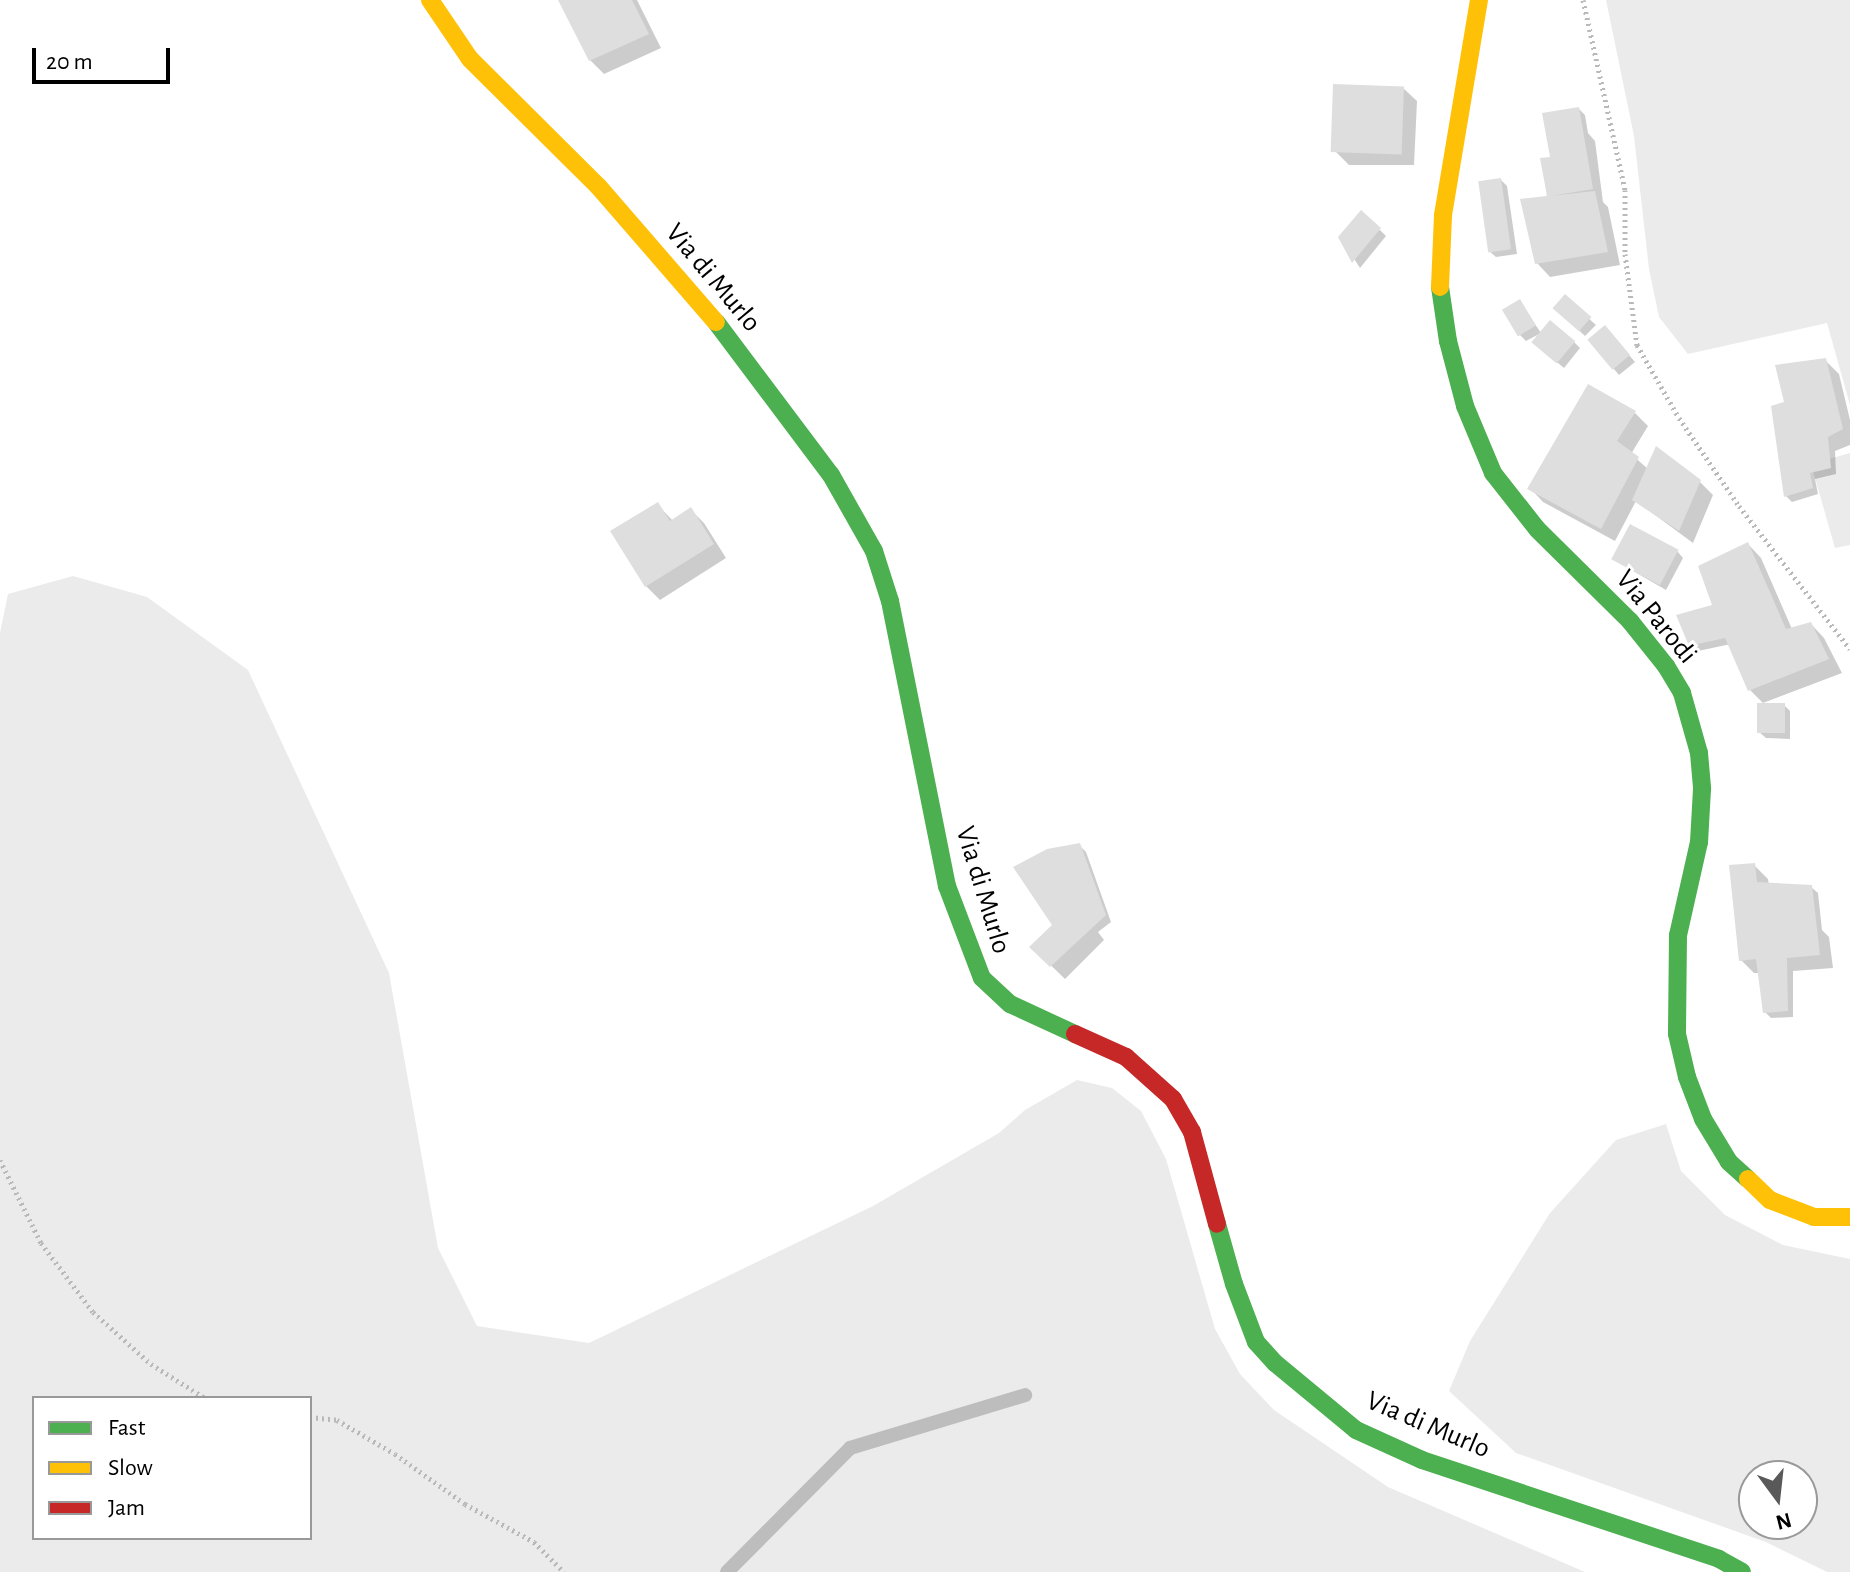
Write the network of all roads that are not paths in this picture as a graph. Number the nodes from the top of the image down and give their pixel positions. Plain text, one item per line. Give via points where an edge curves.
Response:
1 (430, 0) edge
2 (1479, 0) edge
3 (1850, 1217) edge
4 (1742, 1572) edge

1 - 4 street, Via di Murlo via 470,59 598,186 721,328 831,475 874,551 890,601 947,886 982,978 1010,1004 1126,1057 1173,1099 1192,1132 1234,1284 1256,1342 1356,1430 1422,1460 1719,1559
2 - 3 street, Via Parodi via 1443,215 1439,277 1465,406 1493,473 1537,529 1630,621 1682,693 1699,753 1702,789 1699,842 1678,935 1677,1034 1703,1119 1729,1162 1770,1200 1814,1217

